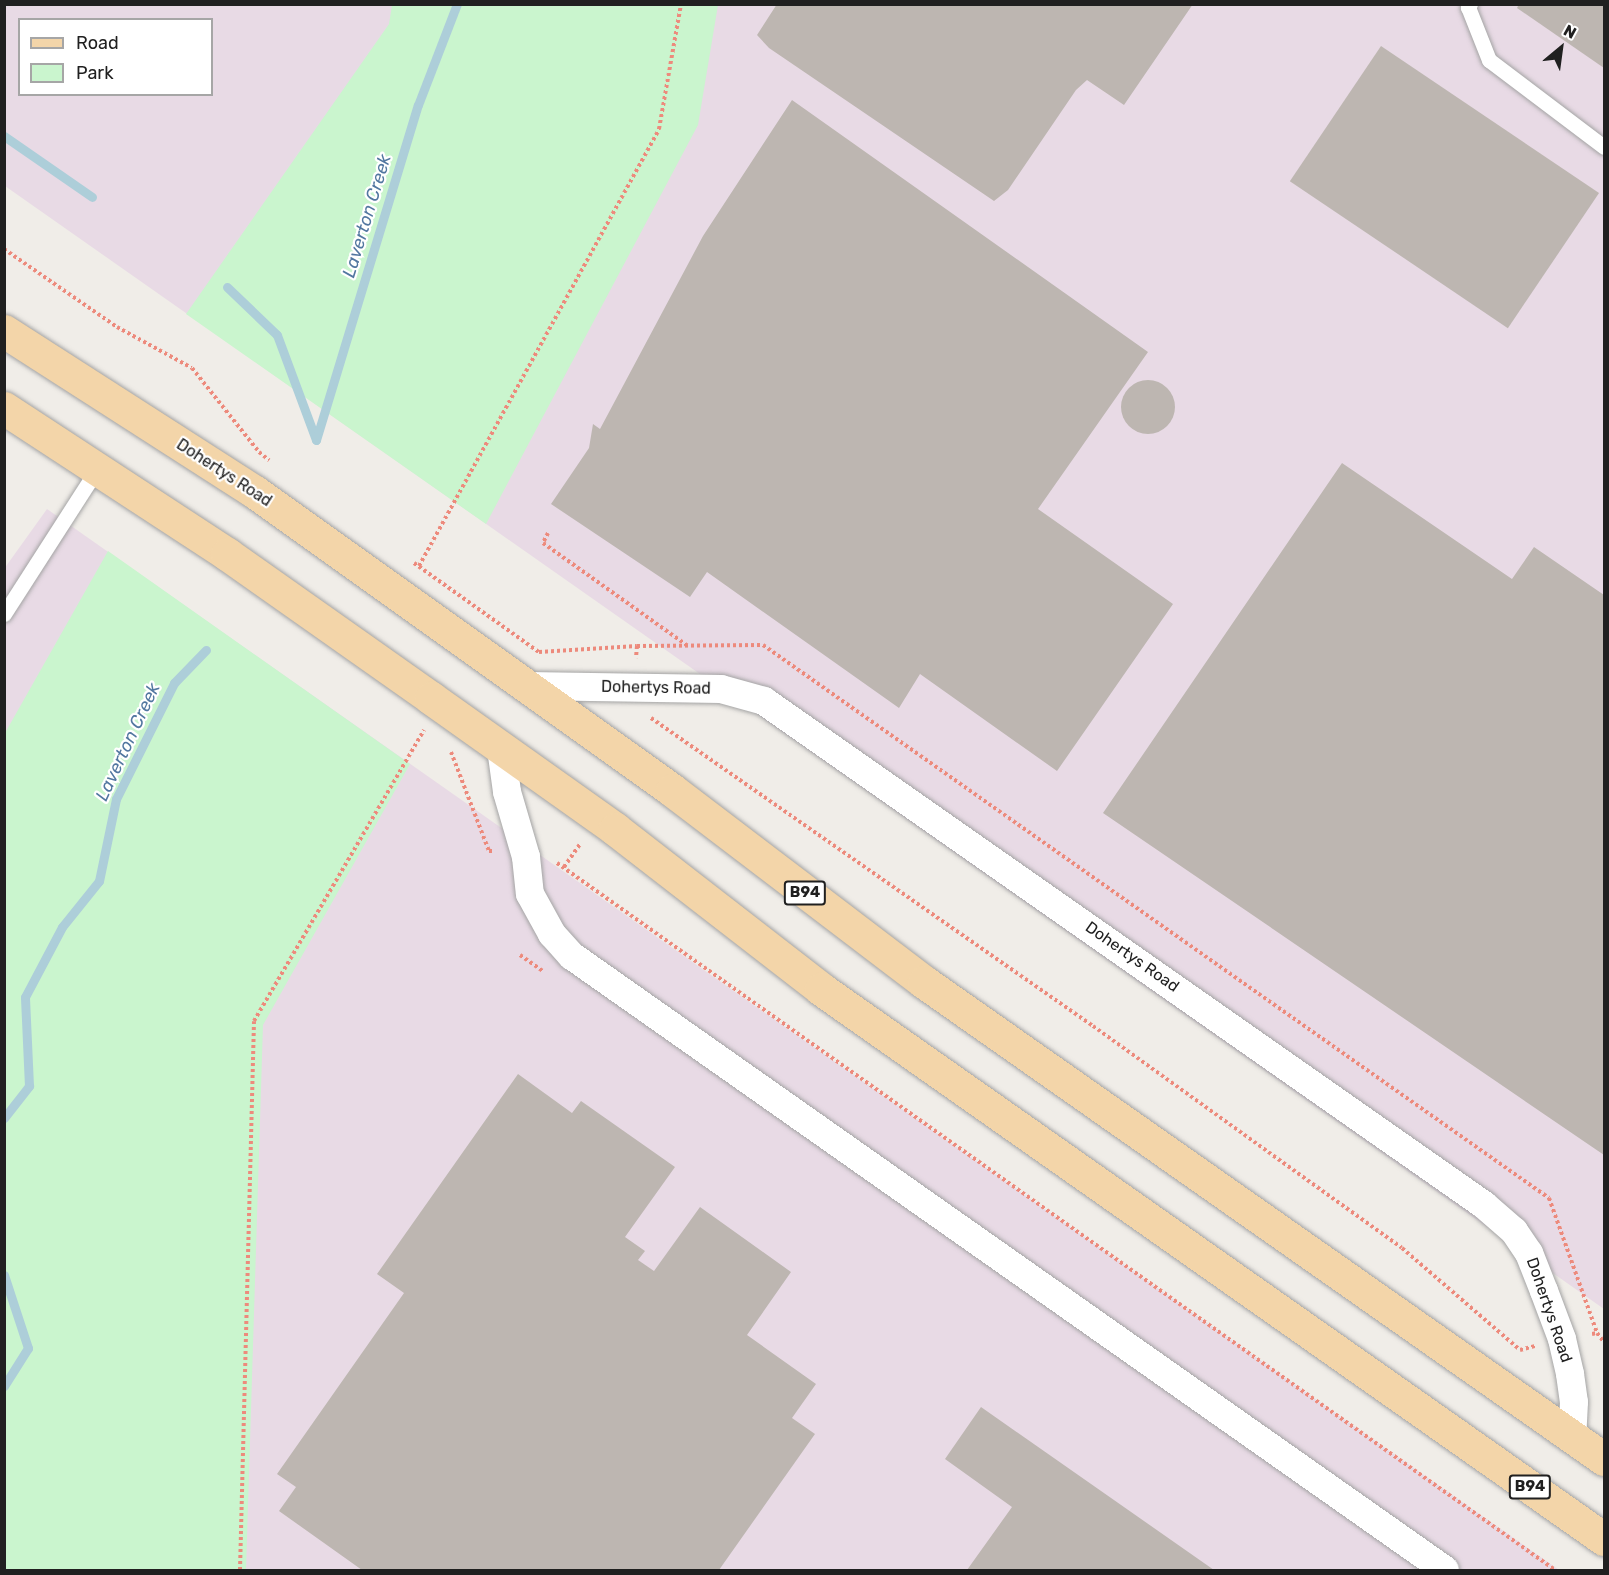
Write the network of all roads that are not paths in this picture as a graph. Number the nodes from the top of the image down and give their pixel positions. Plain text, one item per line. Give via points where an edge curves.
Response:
1 (1470, 4) edge
2 (1605, 147) edge
3 (4, 331) edge
4 (4, 408) edge
5 (97, 469) junction
6 (4, 614) edge
7 (527, 686) junction
8 (501, 748) junction
9 (1572, 1436) junction
10 (1605, 1459) edge
11 (1605, 1539) edge
12 (1445, 1570) edge

1 - 2 lane via 1489,60
3 - 7 main road, Dohertys Road / B94 via 255,492
4 - 5 main road, B94
5 - 6 lane
5 - 8 main road, B94 via 227,554
7 - 9 main road, Dohertys Road / B94 via 672,790 924,982
7 - 9 street, Dohertys Road via 721,689 764,701 1484,1205 1514,1231 1529,1253 1562,1339 1574,1402
8 - 11 main road, B94 via 607,823 821,989
8 - 12 street via 507,792 526,857 530,894 552,934 572,956
9 - 10 main road, Dohertys Road / B94

